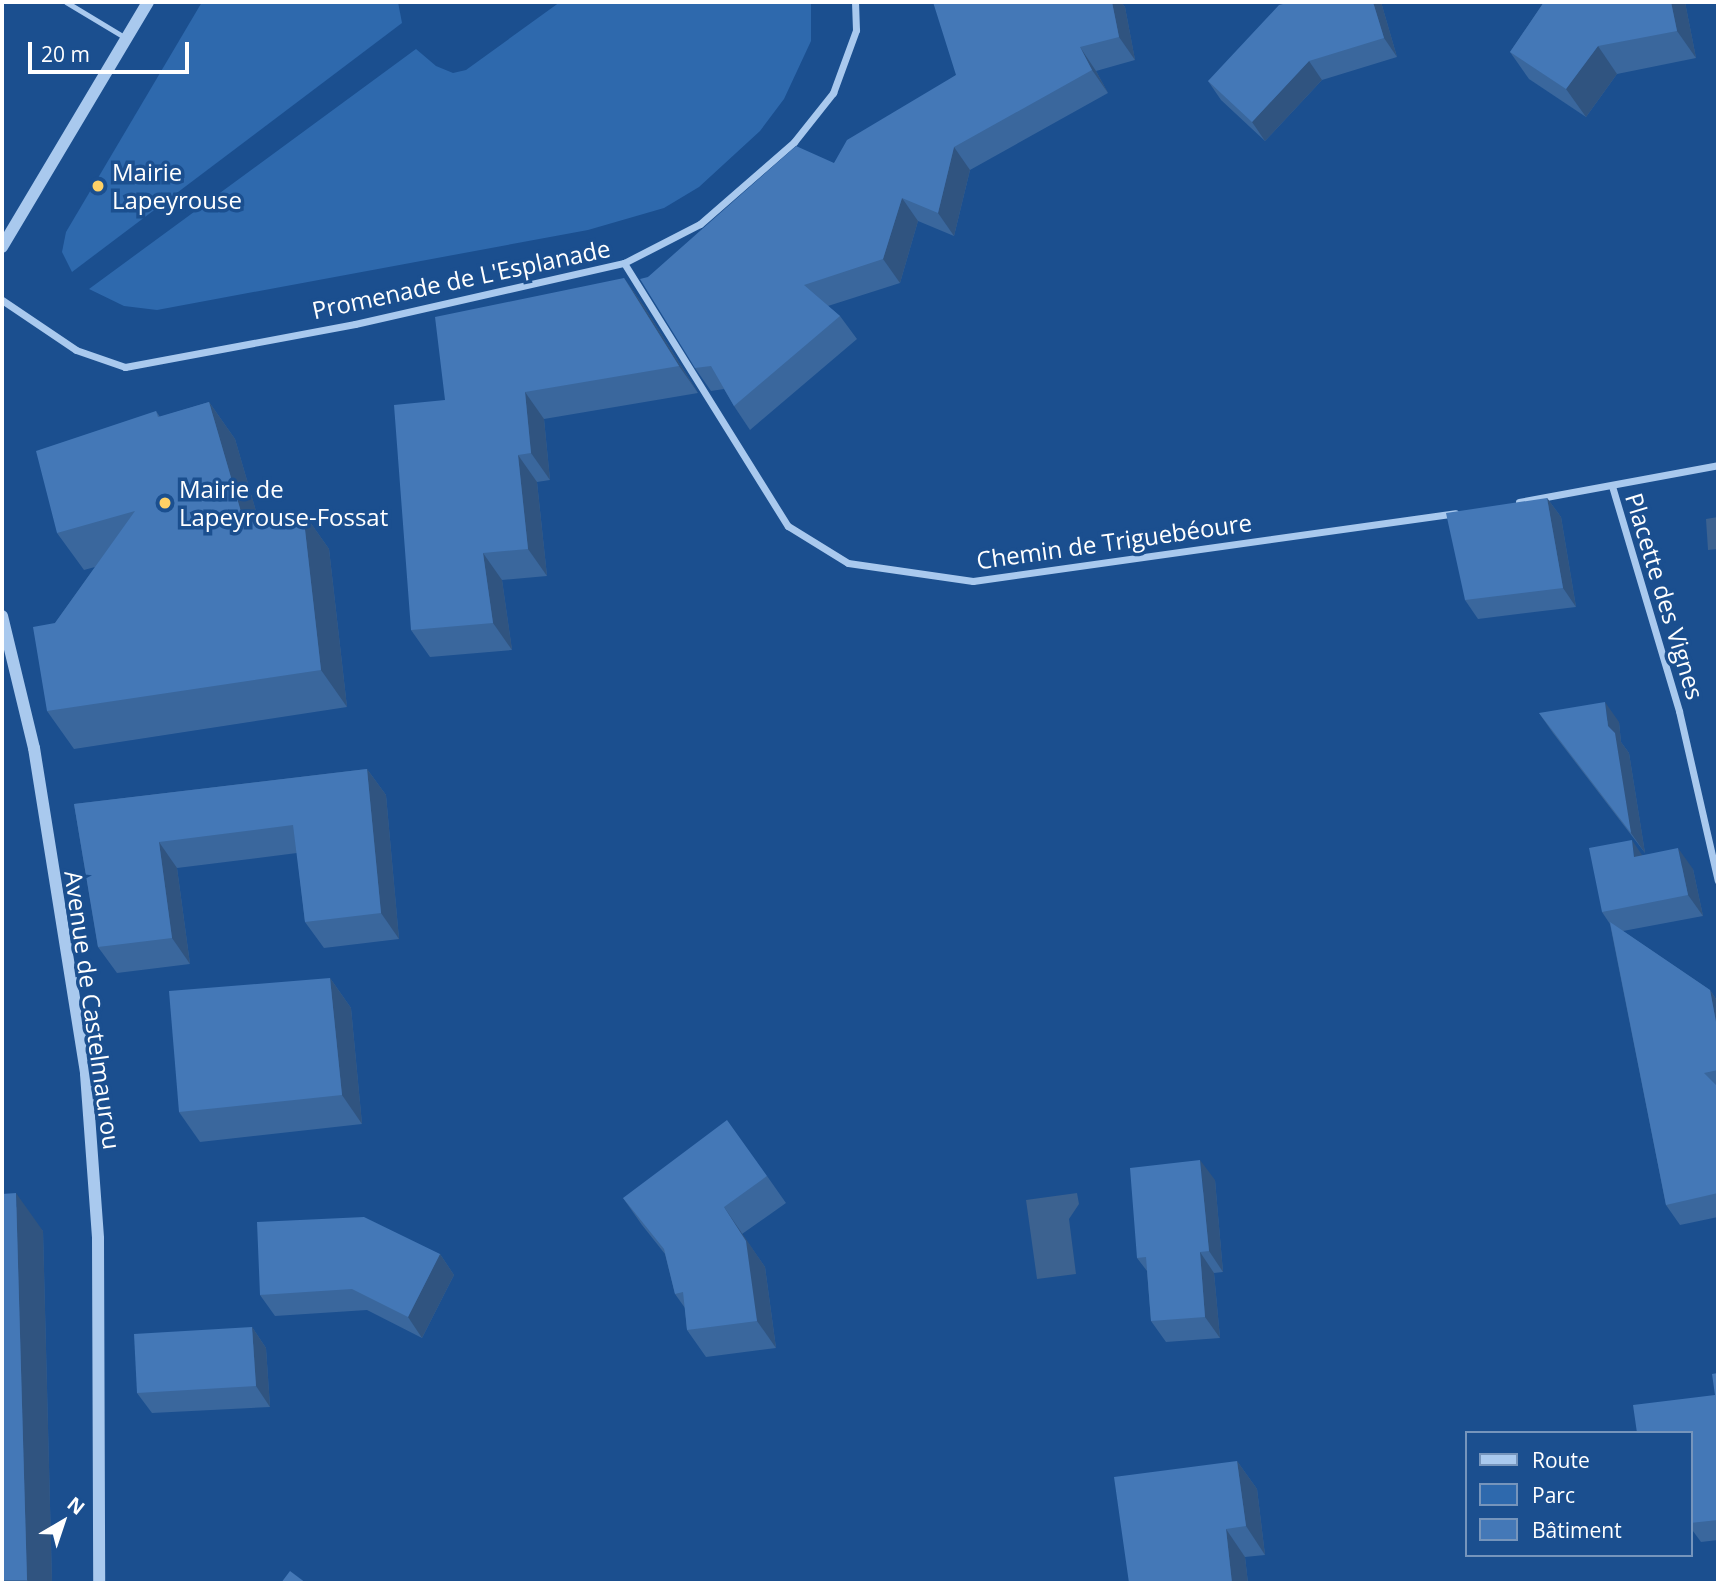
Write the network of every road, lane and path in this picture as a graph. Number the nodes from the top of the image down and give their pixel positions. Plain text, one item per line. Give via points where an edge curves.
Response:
1 (66, 2) edge
2 (148, 2) edge
3 (855, 2) edge
4 (126, 38) junction
5 (2, 247) edge
6 (624, 264) junction
7 (2, 300) edge
8 (1718, 465) edge
9 (1612, 486) junction
10 (1505, 505) edge
11 (1465, 512) edge
12 (2, 616) edge
13 (1718, 881) edge
14 (99, 1583) edge

1 - 4 lane
2 - 4 street
3 - 6 street, Promenade de L'Esplanade via 856,30 833,93 794,142 700,224
4 - 5 street
6 - 7 street, Promenade de L'Esplanade via 355,324 125,367 76,350
6 - 11 street, Chemin de Triguebéoure via 788,526 848,563 973,581
8 - 9 street
9 - 10 street
9 - 13 street, Placette des Vignes via 1679,711
12 - 14 street, Avenue de Castelmaurou via 34,748 86,1074 98,1239

